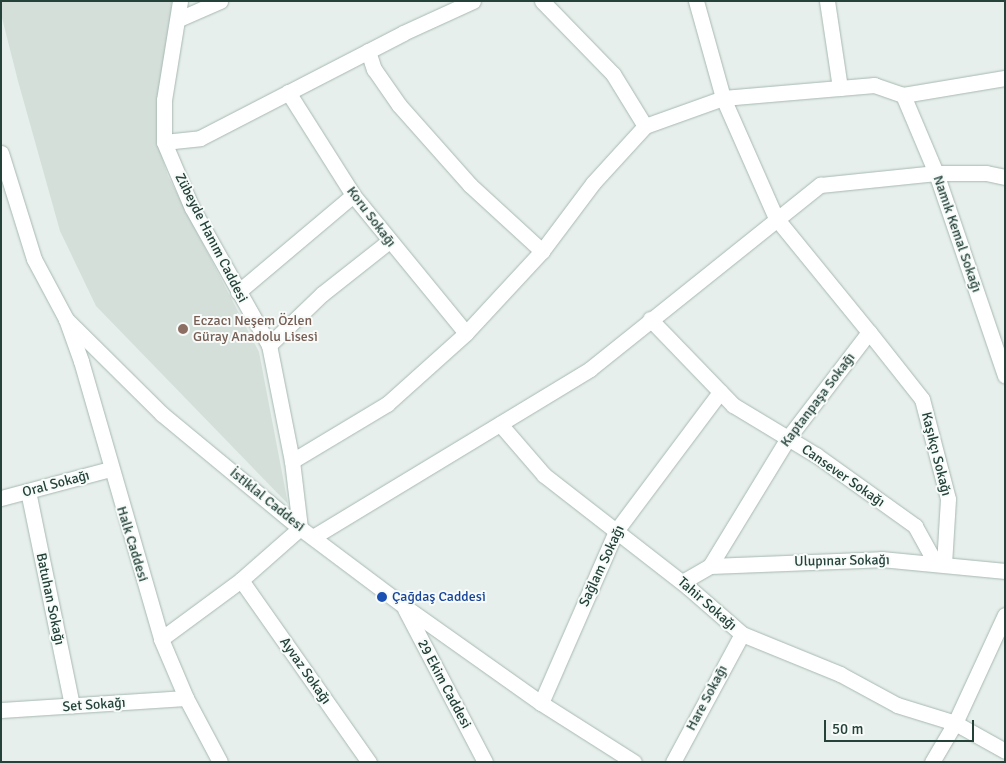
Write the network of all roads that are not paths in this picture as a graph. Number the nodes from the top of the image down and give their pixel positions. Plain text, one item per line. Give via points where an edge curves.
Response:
1 (180, 1) edge
2 (220, 1) edge
3 (473, 1) edge
4 (542, 1) edge
5 (696, 1) edge
6 (827, 1) edge
7 (179, 19) junction
8 (368, 51) junction
9 (1005, 78) edge
10 (840, 88) junction
11 (288, 92) junction
12 (903, 94) junction
13 (723, 98) junction
14 (645, 126) junction
15 (164, 142) junction
16 (1, 152) edge
17 (936, 173) junction
18 (1005, 177) edge
19 (353, 195) junction
20 (776, 218) junction
21 (389, 241) junction
22 (542, 251) junction
23 (238, 292) junction
24 (66, 319) junction
25 (650, 319) junction
26 (869, 332) junction
27 (466, 333) junction
28 (269, 345) junction
29 (1005, 376) edge
30 (720, 392) junction
31 (500, 424) junction
32 (788, 438) junction
33 (292, 461) junction
34 (110, 470) junction
35 (28, 491) junction
36 (1, 498) edge
37 (300, 528) junction
38 (616, 531) junction
39 (313, 537) junction
40 (940, 564) junction
41 (710, 566) junction
42 (1005, 571) edge
43 (241, 580) junction
44 (682, 582) junction
45 (404, 606) junction
46 (1005, 616) edge
47 (742, 634) junction
48 (161, 639) junction
49 (186, 698) junction
50 (541, 703) junction
51 (72, 706) junction
52 (1, 710) edge
53 (955, 723) junction
54 (1005, 751) edge
55 (220, 762) edge
56 (368, 762) edge
57 (485, 762) edge
58 (634, 762) edge
59 (673, 762) edge
60 (932, 762) edge

1 - 7 street, Zübeyde Hanım Caddesi
2 - 7 street
3 - 8 street
4 - 14 street via 613,74
5 - 13 street
6 - 10 street
7 - 15 street, Zübeyde Hanım Caddesi via 164,100
8 - 11 street
8 - 22 street via 374,69 398,104 470,185
9 - 12 street
10 - 12 street via 874,85
10 - 13 street
11 - 15 street via 200,138
11 - 19 street, Koru Sokağı
12 - 17 street, Namık Kemal Sokağı
13 - 14 street
13 - 20 street
14 - 22 street via 593,183
15 - 23 street, Zübeyde Hanım Caddesi via 192,208
16 - 24 street, İstiklal Caddesi via 34,259
17 - 18 street via 986,172
17 - 20 street via 820,185
17 - 29 street, Namık Kemal Sokağı
19 - 21 street, Koru Sokağı
19 - 23 street
20 - 25 street
20 - 26 street
21 - 27 street, Koru Sokağı
21 - 28 street via 322,294
22 - 27 street
23 - 28 street, Zübeyde Hanım Caddesi
24 - 34 street, Halk Caddesi via 82,361
24 - 37 street, İstiklal Caddesi via 162,414
25 - 30 street, Cansever Sokağı
25 - 31 street via 590,369
26 - 32 street, Kaptanpaşa Sokağı
26 - 40 street, Kaşıkçı Sokağı via 922,399 948,499
27 - 33 street via 388,404
28 - 33 street, Zübeyde Hanım Caddesi
30 - 32 street, Cansever Sokağı via 733,406
30 - 38 street, Sağlam Sokağı
31 - 38 street, Tahir Sokağı via 544,474
31 - 39 street
32 - 40 street, Cansever Sokağı via 915,526
32 - 41 street, Kaptanpaşa Sokağı
33 - 37 street, Zübeyde Hanım Caddesi
34 - 35 street, Oral Sokağı
34 - 48 street, Halk Caddesi
35 - 36 street, Oral Sokağı
35 - 51 street, Batuhan Sokağı
37 - 39 street, İstiklal Caddesi
37 - 43 street
38 - 44 street, Tahir Sokağı
38 - 50 street, Sağlam Sokağı
39 - 45 street, İstiklal Caddesi
40 - 41 street, Ulupınar Sokağı via 881,558
40 - 42 street, Ulupınar Sokağı
41 - 44 street, Kaptanpaşa Sokağı
43 - 48 street
43 - 56 street, Ayvaz Sokağı
44 - 47 street, Tahir Sokağı
45 - 50 street, İstiklal Caddesi
45 - 57 street, 29 Ekim Caddesi
46 - 53 street
47 - 53 street, Tahir Sokağı via 840,674 897,705
47 - 59 street, Hare Sokağı
48 - 49 street, Halk Caddesi
49 - 51 street, Set Sokağı
49 - 55 street, Halk Caddesi
50 - 58 street, İstiklal Caddesi
51 - 52 street, Set Sokağı
53 - 54 street, Tahir Sokağı
53 - 60 street

